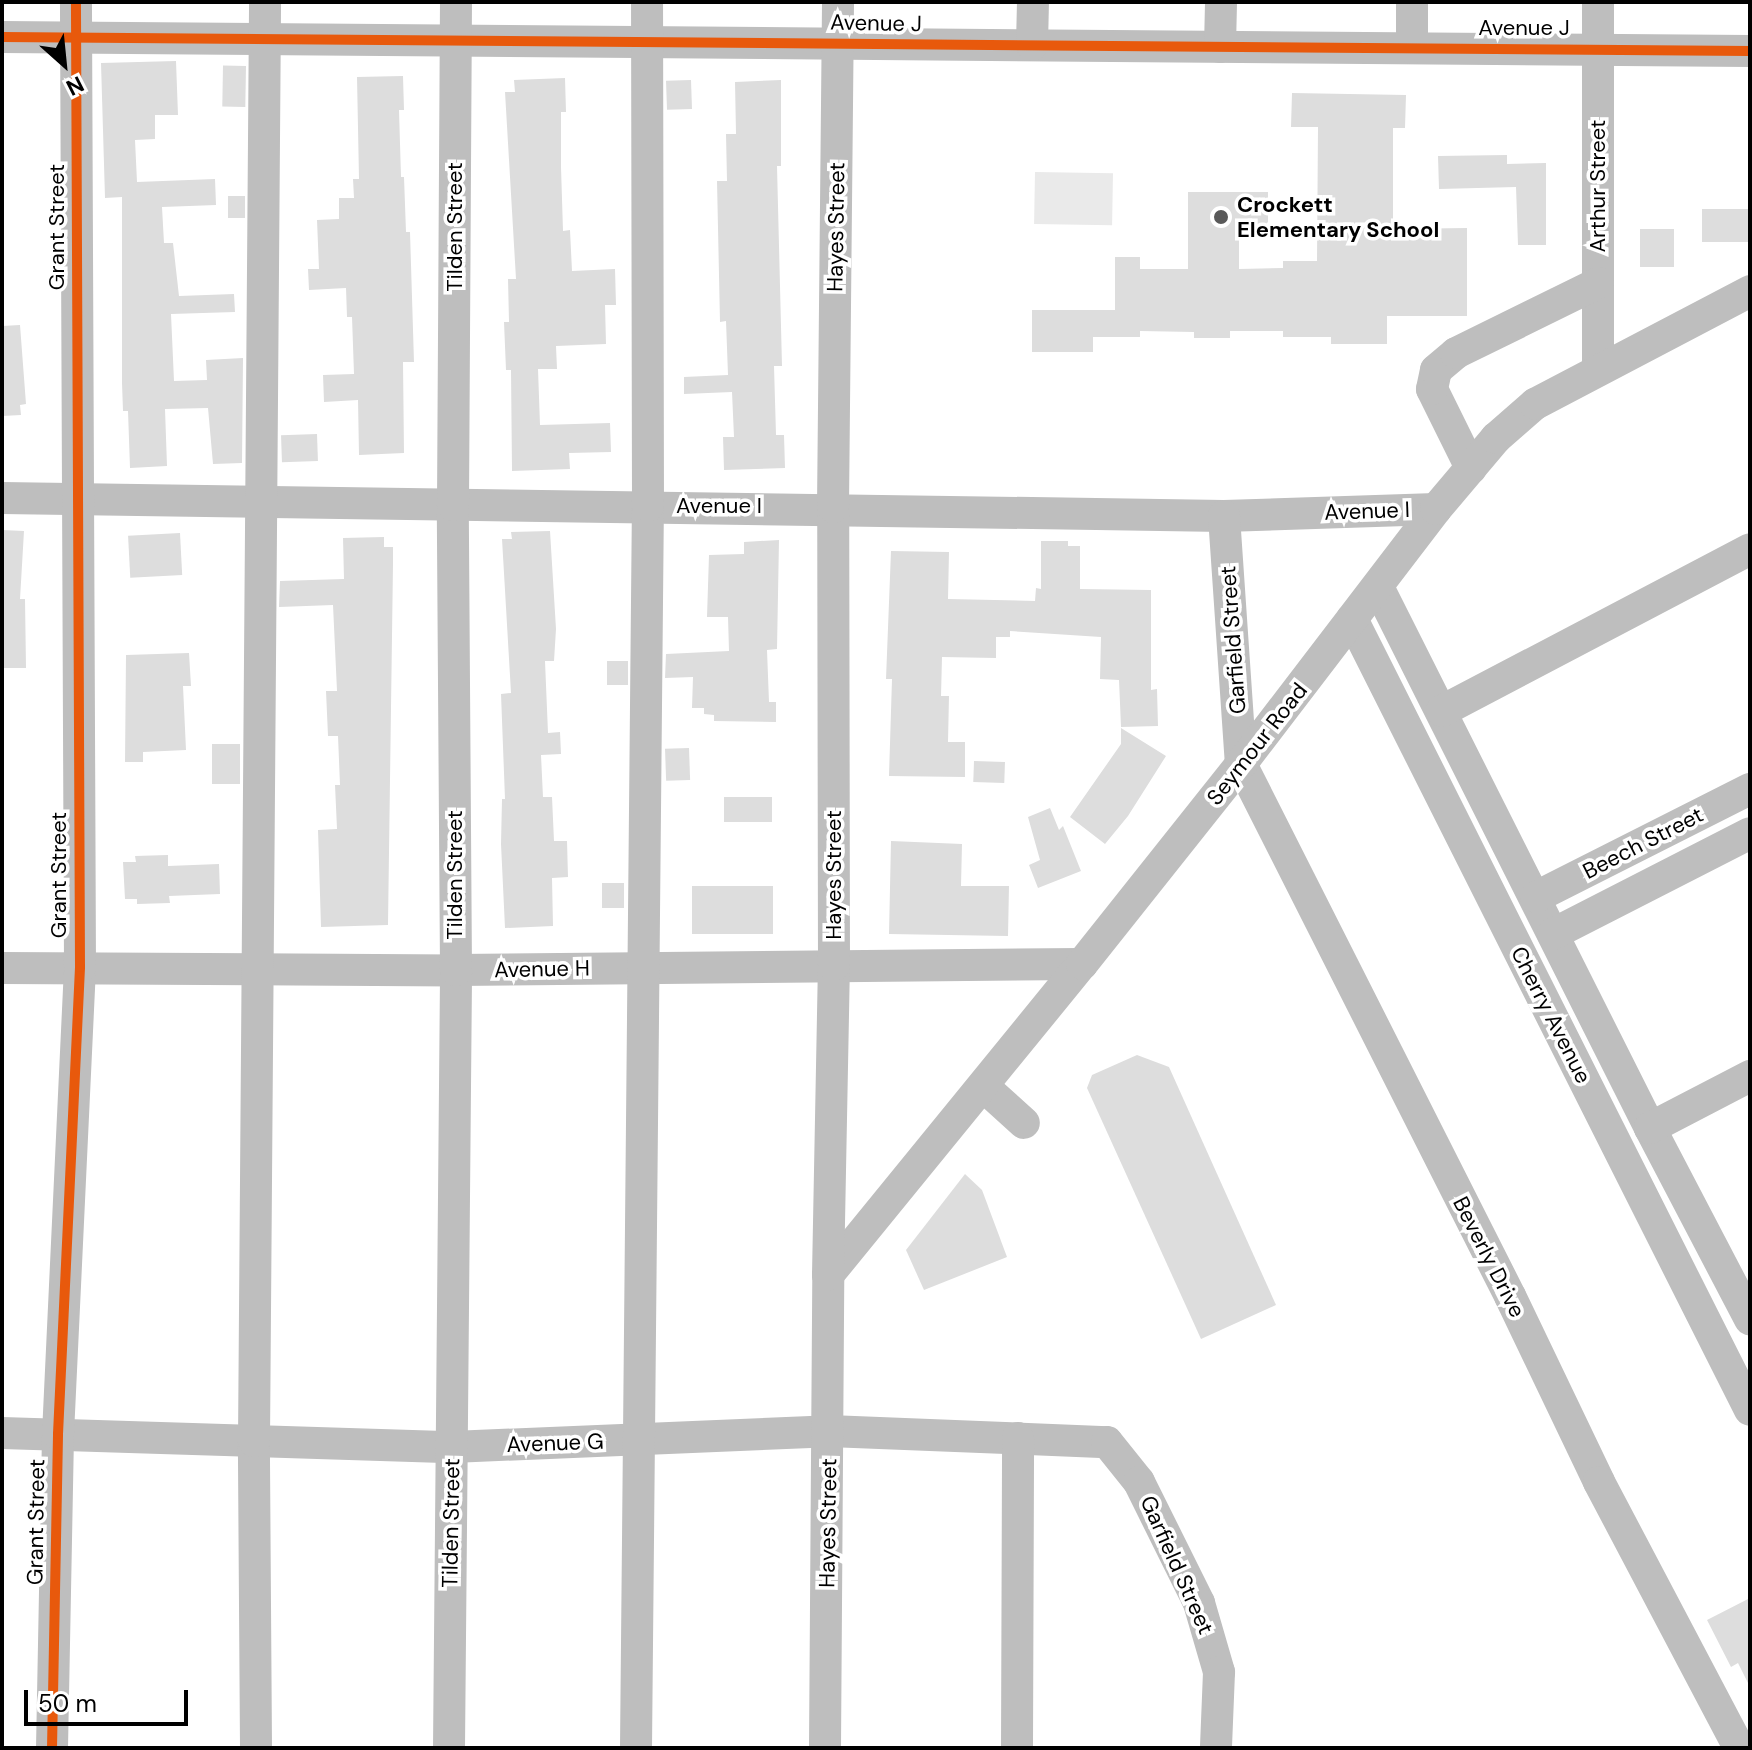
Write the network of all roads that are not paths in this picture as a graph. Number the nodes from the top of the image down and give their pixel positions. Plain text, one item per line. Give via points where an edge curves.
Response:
1 (76, 2) edge
2 (265, 2) edge
3 (456, 2) edge
4 (647, 2) edge
5 (838, 2) edge
6 (1033, 2) edge
7 (1221, 2) edge
8 (1412, 2) edge
9 (1598, 2) edge
10 (2, 37) edge
11 (76, 38) junction
12 (265, 39) junction
13 (456, 40) junction
14 (646, 41) junction
15 (838, 42) junction
16 (1032, 45) junction
17 (1220, 47) junction
18 (1412, 48) junction
19 (1597, 49) junction
20 (1750, 51) edge
21 (1598, 283) junction
22 (1750, 291) edge
23 (1598, 369) junction
24 (1471, 468) junction
25 (2, 498) edge
26 (77, 498) junction
27 (260, 502) junction
28 (453, 505) junction
29 (648, 506) junction
30 (833, 507) junction
31 (1436, 509) junction
32 (1224, 516) junction
33 (1750, 549) edge
34 (1378, 587) junction
35 (1352, 619) junction
36 (1442, 711) junction
37 (1241, 764) junction
38 (1750, 789) edge
39 (1750, 833) edge
40 (1536, 897) junction
41 (1553, 934) junction
42 (1082, 964) junction
43 (834, 965) junction
44 (80, 967) junction
45 (2, 968) edge
46 (641, 968) junction
47 (260, 969) junction
48 (456, 970) junction
49 (1750, 1076) edge
50 (983, 1086) junction
51 (1024, 1123) dead end
52 (1650, 1128) junction
53 (828, 1275) junction
54 (1750, 1319) edge
55 (1750, 1410) edge
56 (829, 1431) junction
57 (2, 1433) edge
58 (58, 1434) junction
59 (1018, 1438) junction
60 (637, 1439) junction
61 (254, 1441) junction
62 (1107, 1442) joint
63 (452, 1447) junction
64 (52, 1748) edge
65 (256, 1748) edge
66 (449, 1748) edge
67 (636, 1748) edge
68 (825, 1748) edge
69 (1017, 1748) edge
70 (1216, 1748) edge
71 (1739, 1748) edge

1 - 11 street, Grant Street
2 - 12 street
3 - 13 street, Tilden Street
4 - 14 street
5 - 15 street, Hayes Street
6 - 16 street
7 - 17 street
8 - 18 street
9 - 19 street, Arthur Street
10 - 11 street, Avenue J
11 - 12 street, Avenue J
11 - 26 street, Grant Street
12 - 13 street, Avenue J
12 - 27 street
13 - 14 street, Avenue J
13 - 28 street, Tilden Street
14 - 15 street, Avenue J
14 - 29 street
15 - 16 street, Avenue J
15 - 30 street, Hayes Street
16 - 17 street, Avenue J
17 - 18 street, Avenue J
18 - 19 street, Avenue J
19 - 20 street, Avenue J
19 - 21 street, Arthur Street
21 - 23 street, Arthur Street
21 - 24 street via 1456,353 1436,370 1432,389
22 - 23 street, Seymour Road
23 - 24 street, Seymour Road via 1535,404
24 - 31 street, Seymour Road
25 - 26 street, Avenue I
26 - 27 street, Avenue I
26 - 44 street, Grant Street
27 - 28 street, Avenue I
27 - 47 street
28 - 29 street, Avenue I
28 - 48 street, Tilden Street
29 - 30 street, Avenue I
29 - 46 street
30 - 32 street, Avenue I
30 - 43 street, Hayes Street
31 - 32 street, Avenue I
31 - 34 street, Seymour Road
32 - 37 street, Garfield Street
33 - 36 street
34 - 35 street, Seymour Road
34 - 36 street, Cherry Avenue
35 - 37 street, Seymour Road
35 - 55 street, Cherry Avenue
36 - 40 street, Cherry Avenue
37 - 42 street, Seymour Road
37 - 71 street, Beverly Drive via 1599,1482
38 - 40 street, Beech Street
39 - 41 street, Beech Street
40 - 41 street, Cherry Avenue
41 - 52 street, Cherry Avenue
42 - 43 street, Avenue H
42 - 50 street, Seymour Road
43 - 46 street, Avenue H
43 - 53 street, Hayes Street
44 - 45 street, Avenue H
44 - 47 street, Avenue H
44 - 58 street, Grant Street
46 - 48 street, Avenue H
46 - 60 street
47 - 48 street, Avenue H
47 - 61 street
48 - 63 street, Tilden Street
49 - 52 street
50 - 51 street
50 - 53 street, Seymour Road
52 - 54 street, Cherry Avenue
53 - 56 street, Hayes Street
56 - 59 street, Avenue G
56 - 60 street, Avenue G
56 - 68 street, Hayes Street
57 - 58 street, Avenue G
58 - 61 street, Avenue G
58 - 64 street, Grant Street
59 - 62 street, Avenue G
59 - 69 street
60 - 63 street, Avenue G
60 - 67 street
61 - 63 street, Avenue G
61 - 65 street
62 - 70 street, Garfield Street via 1139,1482 1199,1603 1219,1672
63 - 66 street, Tilden Street

